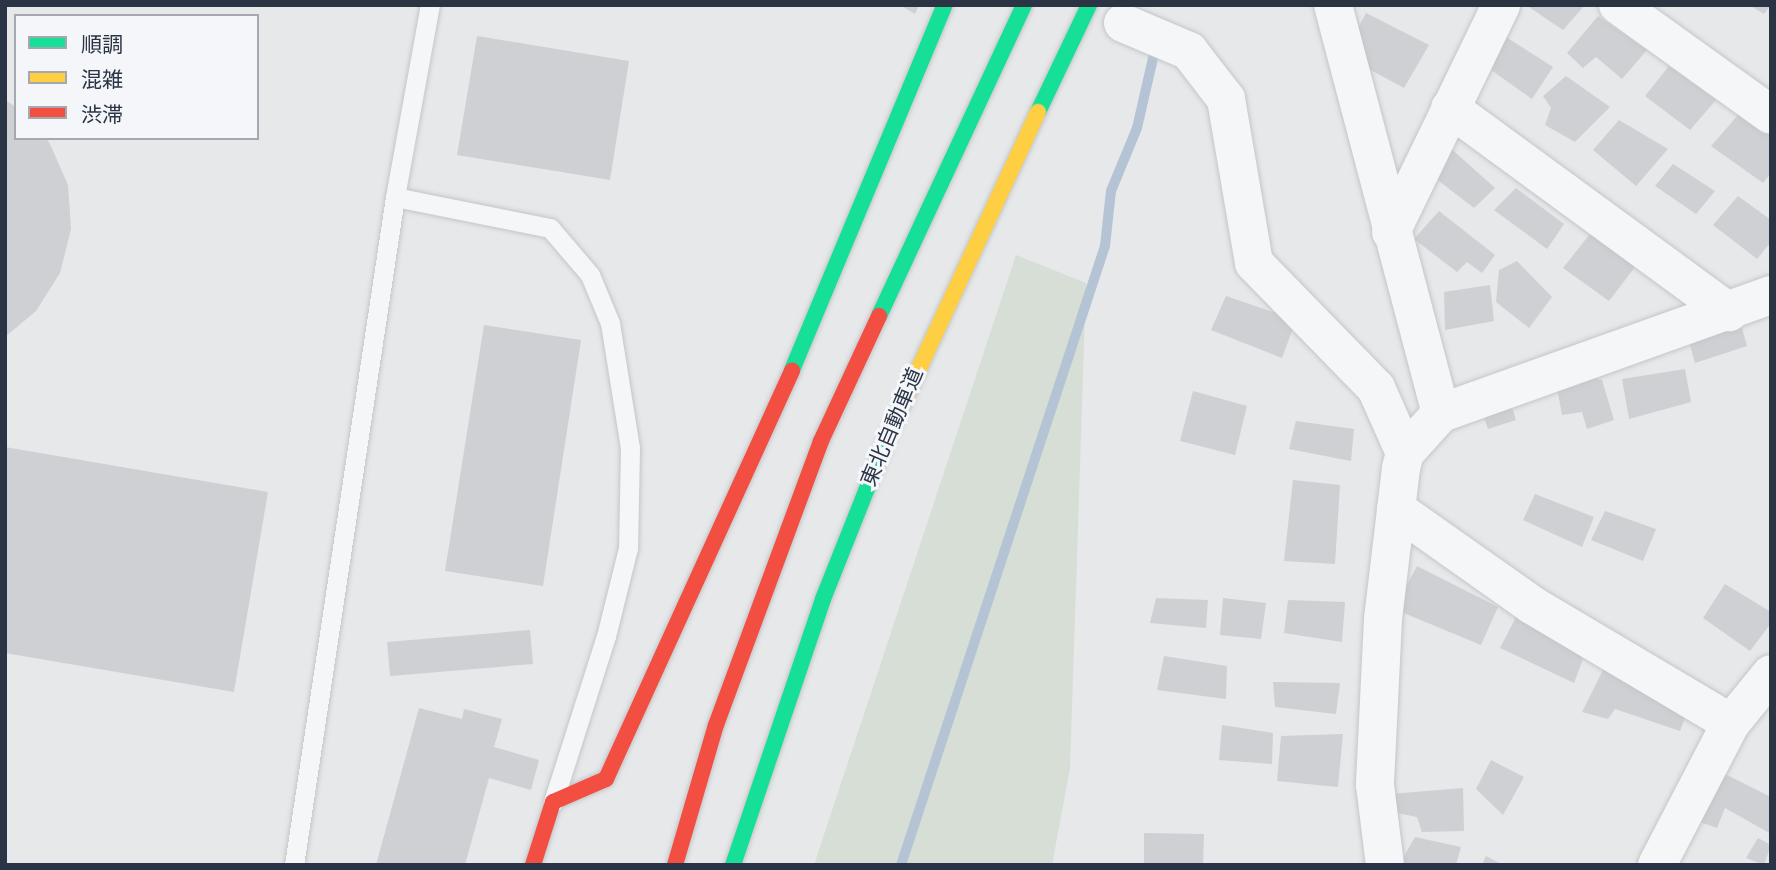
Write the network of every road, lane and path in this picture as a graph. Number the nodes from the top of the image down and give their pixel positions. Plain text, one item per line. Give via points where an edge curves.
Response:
1 (430, 5) edge
2 (945, 5) edge
3 (1024, 5) edge
4 (1089, 5) edge
5 (1333, 5) edge
6 (1501, 5) edge
7 (1618, 5) edge
8 (1123, 23) dead end
9 (1450, 108) junction
10 (1771, 115) edge
11 (395, 197) junction
12 (1391, 232) junction
13 (1771, 295) edge
14 (1729, 312) junction
15 (1441, 413) junction
16 (1405, 453) junction
17 (1396, 509) junction
18 (1771, 674) edge
19 (1731, 723) junction
20 (552, 802) junction
21 (294, 865) edge
22 (533, 865) edge
23 (674, 865) edge
24 (733, 865) edge
25 (1385, 865) edge
26 (1657, 865) edge

1 - 11 lane
2 - 20 main road via 783,390 606,779
3 - 23 main road via 821,441 716,725
4 - 24 main road, 東北自動車道 via 943,309 877,461 823,599
5 - 12 street
6 - 9 street
7 - 10 street
8 - 16 street via 1189,51 1226,99 1254,262 1376,388
9 - 12 street
9 - 14 street
11 - 20 lane via 550,228 590,275 610,323 630,448 628,548 606,636
11 - 21 lane
12 - 15 street
13 - 14 street
14 - 15 street
15 - 16 street
16 - 17 street
17 - 19 street via 1532,605
17 - 25 street via 1383,620 1375,785
18 - 19 street
19 - 26 street
20 - 22 main road

